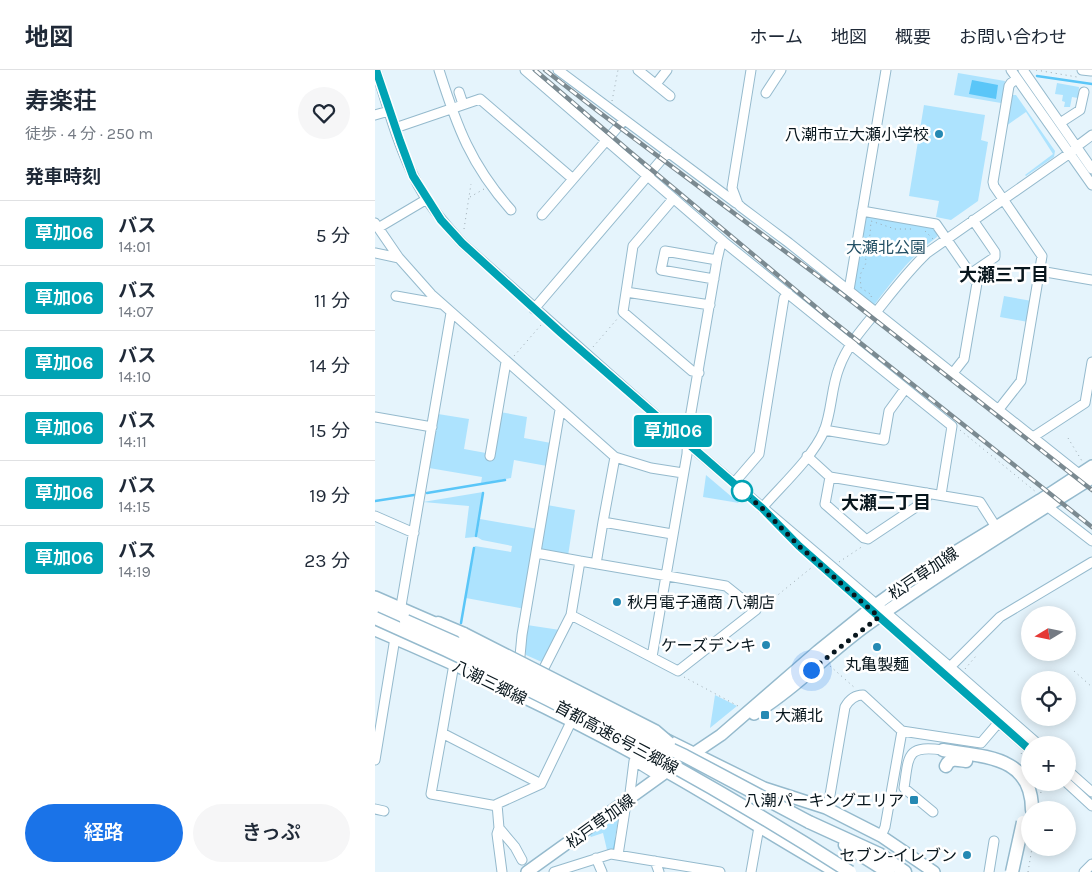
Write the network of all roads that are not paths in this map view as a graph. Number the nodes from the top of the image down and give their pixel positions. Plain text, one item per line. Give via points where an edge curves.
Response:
1 (376, 70) edge
2 (439, 70) edge
3 (525, 70) edge
4 (557, 70) edge
5 (638, 70) edge
6 (667, 70) edge
7 (751, 70) edge
8 (781, 70) edge
9 (886, 70) edge
10 (1011, 70) edge
11 (1023, 70) edge
12 (1017, 79) junction
13 (656, 84) junction
14 (459, 92) dead end
15 (1084, 92) dead end
16 (766, 93) dead end
17 (670, 96) dead end
18 (463, 104) junction
19 (451, 108) junction
20 (389, 111) junction
21 (375, 115) edge
22 (624, 120) junction
23 (1059, 123) junction
24 (395, 128) junction
25 (1092, 136) edge
26 (606, 141) junction
27 (1073, 150) junction
28 (668, 152) junction
29 (1092, 170) edge
30 (648, 177) junction
31 (573, 179) junction
32 (1092, 185) edge
33 (427, 199) junction
34 (673, 199) junction
35 (1003, 200) junction
36 (737, 204) junction
37 (511, 210) dead end
38 (862, 211) junction
39 (542, 215) dead end
40 (973, 220) junction
41 (377, 225) edge
42 (947, 239) junction
43 (724, 242) junction
44 (375, 253) edge
45 (399, 258) junction
46 (717, 260) junction
47 (1040, 271) junction
48 (970, 274) junction
49 (714, 279) junction
50 (1092, 280) edge
51 (849, 290) junction
52 (626, 292) junction
53 (788, 294) junction
54 (396, 296) dead end
55 (441, 304) junction
56 (710, 305) junction
57 (534, 309) junction
58 (875, 313) junction
59 (451, 314) junction
60 (850, 344) junction
61 (1092, 362) edge
62 (507, 363) junction
63 (699, 373) junction
64 (953, 373) junction
65 (905, 389) junction
66 (999, 409) junction
67 (560, 410) junction
68 (375, 417) edge
69 (432, 427) junction
70 (824, 430) junction
71 (1033, 437) junction
72 (688, 444) junction
73 (490, 456) dead end
74 (807, 456) junction
75 (615, 457) junction
76 (1086, 465) edge
77 (683, 473) junction
78 (830, 477) junction
79 (1092, 479) edge
80 (733, 483) junction
81 (927, 492) junction
82 (941, 495) junction
83 (1041, 499) junction
84 (762, 508) junction
85 (375, 516) edge
86 (603, 522) junction
87 (996, 527) junction
88 (414, 533) junction
89 (672, 534) junction
90 (1092, 541) edge
91 (536, 553) junction
92 (580, 562) junction
93 (1092, 562) edge
94 (596, 564) junction
95 (665, 576) junction
96 (375, 596) edge
97 (401, 606) junction
98 (375, 608) edge
99 (878, 610) junction
100 (571, 615) junction
101 (375, 618) edge
102 (438, 623) junction
103 (375, 630) edge
104 (395, 638) junction
105 (442, 648) junction
106 (520, 656) junction
107 (651, 657) junction
108 (454, 664) junction
109 (950, 667) junction
110 (544, 668) junction
111 (571, 722) junction
112 (999, 722) junction
113 (644, 729) junction
114 (902, 731) junction
115 (442, 733) junction
116 (1029, 736) edge
117 (1021, 742) edge
118 (376, 743) edge
119 (943, 750) joint
120 (690, 755) junction
121 (375, 760) edge
122 (946, 766) dead end
123 (663, 774) junction
124 (1076, 778) edge
125 (541, 784) junction
126 (1076, 791) edge
127 (1092, 792) edge
128 (632, 798) junction
129 (1023, 801) edge
130 (1031, 801) edge
131 (622, 805) junction
132 (497, 806) junction
133 (1092, 806) edge
134 (825, 808) junction
135 (933, 812) dead end
136 (809, 822) junction
137 (759, 827) junction
138 (499, 828) junction
139 (881, 836) junction
140 (994, 841) dead end
141 (1021, 842) edge
142 (618, 855) junction
143 (1023, 856) edge
144 (596, 858) junction
145 (522, 860) dead end
146 (655, 861) junction
147 (1092, 864) edge
148 (539, 869) edge
149 (502, 872) edge
150 (527, 872) edge
151 (554, 872) edge
152 (602, 872) edge
153 (659, 872) edge
154 (720, 872) edge
155 (751, 872) edge
156 (836, 872) edge
157 (845, 872) edge
158 (850, 872) edge
159 (888, 872) edge
160 (905, 872) edge
161 (933, 872) edge
162 (989, 872) edge
163 (1012, 872) edge
164 (1021, 872) edge
165 (1084, 872) edge

1 - 20 street
2 - 19 street
3 - 26 street
4 - 22 street
5 - 13 street
6 - 13 street
7 - 36 street via 732,188
8 - 16 street
9 - 38 street
10 - 12 street
11 - 23 street
12 - 27 street
12 - 35 street via 1009,86 993,182
13 - 17 street
14 - 18 street
15 - 23 street via 1080,110
18 - 19 street
18 - 31 street via 480,98
19 - 24 street
19 - 37 street via 466,145
20 - 21 street
20 - 24 street
22 - 26 street
22 - 28 street
23 - 27 street
24 - 33 street via 413,176
25 - 27 street
26 - 30 street
26 - 31 street
27 - 29 street
27 - 32 street
27 - 35 street
28 - 30 street
28 - 36 street
30 - 34 street
30 - 57 street
31 - 39 street
33 - 41 street
33 - 57 street via 462,243
34 - 43 street
34 - 52 street via 633,246
35 - 40 street
35 - 47 street via 1042,256
36 - 51 street
38 - 42 street via 935,224
38 - 51 street
40 - 42 street
40 - 48 street via 995,252 995,257
41 - 45 street
42 - 48 street
42 - 58 street via 906,274
43 - 46 street
43 - 53 street
44 - 45 street
45 - 55 street
46 - 49 street
46 - 49 street via 665,250 661,270
47 - 50 street
47 - 66 street via 1021,381
48 - 64 street via 977,283 964,359
49 - 56 street
51 - 58 street
52 - 56 street
52 - 63 street via 623,312 692,371
53 - 60 street
53 - 80 street via 784,298 759,454
54 - 55 street
55 - 59 street
56 - 63 street
57 - 72 street
58 - 60 street
58 - 64 street
59 - 62 street
59 - 69 street
60 - 65 street
60 - 70 street via 836,376
61 - 71 street via 1085,404
62 - 67 street
62 - 73 street
63 - 72 street
64 - 66 street
65 - 70 street via 889,411 884,440
65 - 82 street via 952,426
66 - 71 street
67 - 75 street
67 - 91 street
68 - 69 street
69 - 88 street
70 - 74 street
71 - 76 street via 1063,457
72 - 77 street
72 - 80 street
74 - 78 street
74 - 84 street
75 - 77 street
75 - 86 street
76 - 83 main road, 松戸草加線
77 - 89 street
78 - 81 street
78 - 81 street via 825,504 868,539 922,503
79 - 83 main road, 松戸草加線
80 - 84 street
81 - 82 street
82 - 87 street via 980,502
83 - 87 main road, 松戸草加線
83 - 90 street
83 - 99 main road, 松戸草加線 via 963,559
84 - 99 street
85 - 88 street
86 - 89 street
86 - 94 street
87 - 99 main road, 松戸草加線 via 916,576
88 - 97 street
89 - 95 street
91 - 92 street
91 - 106 street
92 - 94 street
92 - 100 street
93 - 109 street via 1000,617
94 - 95 street
95 - 107 street
95 - 107 street via 727,586 756,610 678,671
96 - 97 main road, 八潮三郷線
97 - 102 main road, 八潮三郷線
98 - 120 highway, 首都高速6号三郷線, bridge via 501,663 651,740
99 - 109 street
99 - 112 street
99 - 120 main road, 松戸草加線 via 771,704
100 - 107 street
100 - 110 street
101 - 105 highway, 首都高速6号三郷線, bridge
102 - 106 main road, 八潮三郷線 via 459,628
102 - 113 main road, 八潮三郷線 via 547,682
102 - 120 highway, bridge via 655,731
103 - 104 main road, 八潮三郷線
104 - 108 main road, 八潮三郷線
104 - 118 street
105 - 157 highway, bridge via 468,667 615,741
105 - 158 highway, 首都高速6号三郷線, bridge via 594,723 713,788
106 - 110 main road, 八潮三郷線
108 - 111 main road, 八潮三郷線
108 - 115 street
109 - 116 street
110 - 113 main road, 八潮三郷線 via 638,716
111 - 123 main road, 八潮三郷線
111 - 125 street
112 - 114 street via 981,743
112 - 117 street
113 - 120 main road, 八潮三郷線
114 - 134 street via 863,695 857,695 847,703
114 - 139 street
115 - 125 street
115 - 132 street via 431,794
118 - 121 street
119 - 130 highway via 991,758 1012,766 1028,784
119 - 135 street via 923,748 912,753 907,765 904,788
120 - 123 main road, 松戸草加線
120 - 134 main road, 八潮三郷線 via 764,788
120 - 136 highway, 首都高速6号三郷線, bridge
122 - 129 highway via 950,760 959,760 991,766 1012,778 1021,788
123 - 128 main road, 松戸草加線
123 - 128 street via 634,761
123 - 137 main road, 八潮三郷線
124 - 127 street
125 - 132 street
126 - 133 street
128 - 131 main road, 松戸草加線
131 - 142 street via 625,810
131 - 148 main road, 松戸草加線
132 - 138 street
134 - 139 main road, 八潮三郷線
136 - 159 highway, 首都高速6号三郷線
136 - 160 highway, 首都高速6号三郷線 via 873,851
137 - 155 street
137 - 156 main road, 八潮三郷線
138 - 145 street
138 - 149 street
139 - 161 main road, 八潮三郷線
140 - 162 street
141 - 163 highway, bridge
142 - 144 street
142 - 146 street
143 - 164 highway
144 - 151 street
144 - 152 street
146 - 153 street
146 - 154 street
147 - 165 street
148 - 150 main road, 松戸草加線

